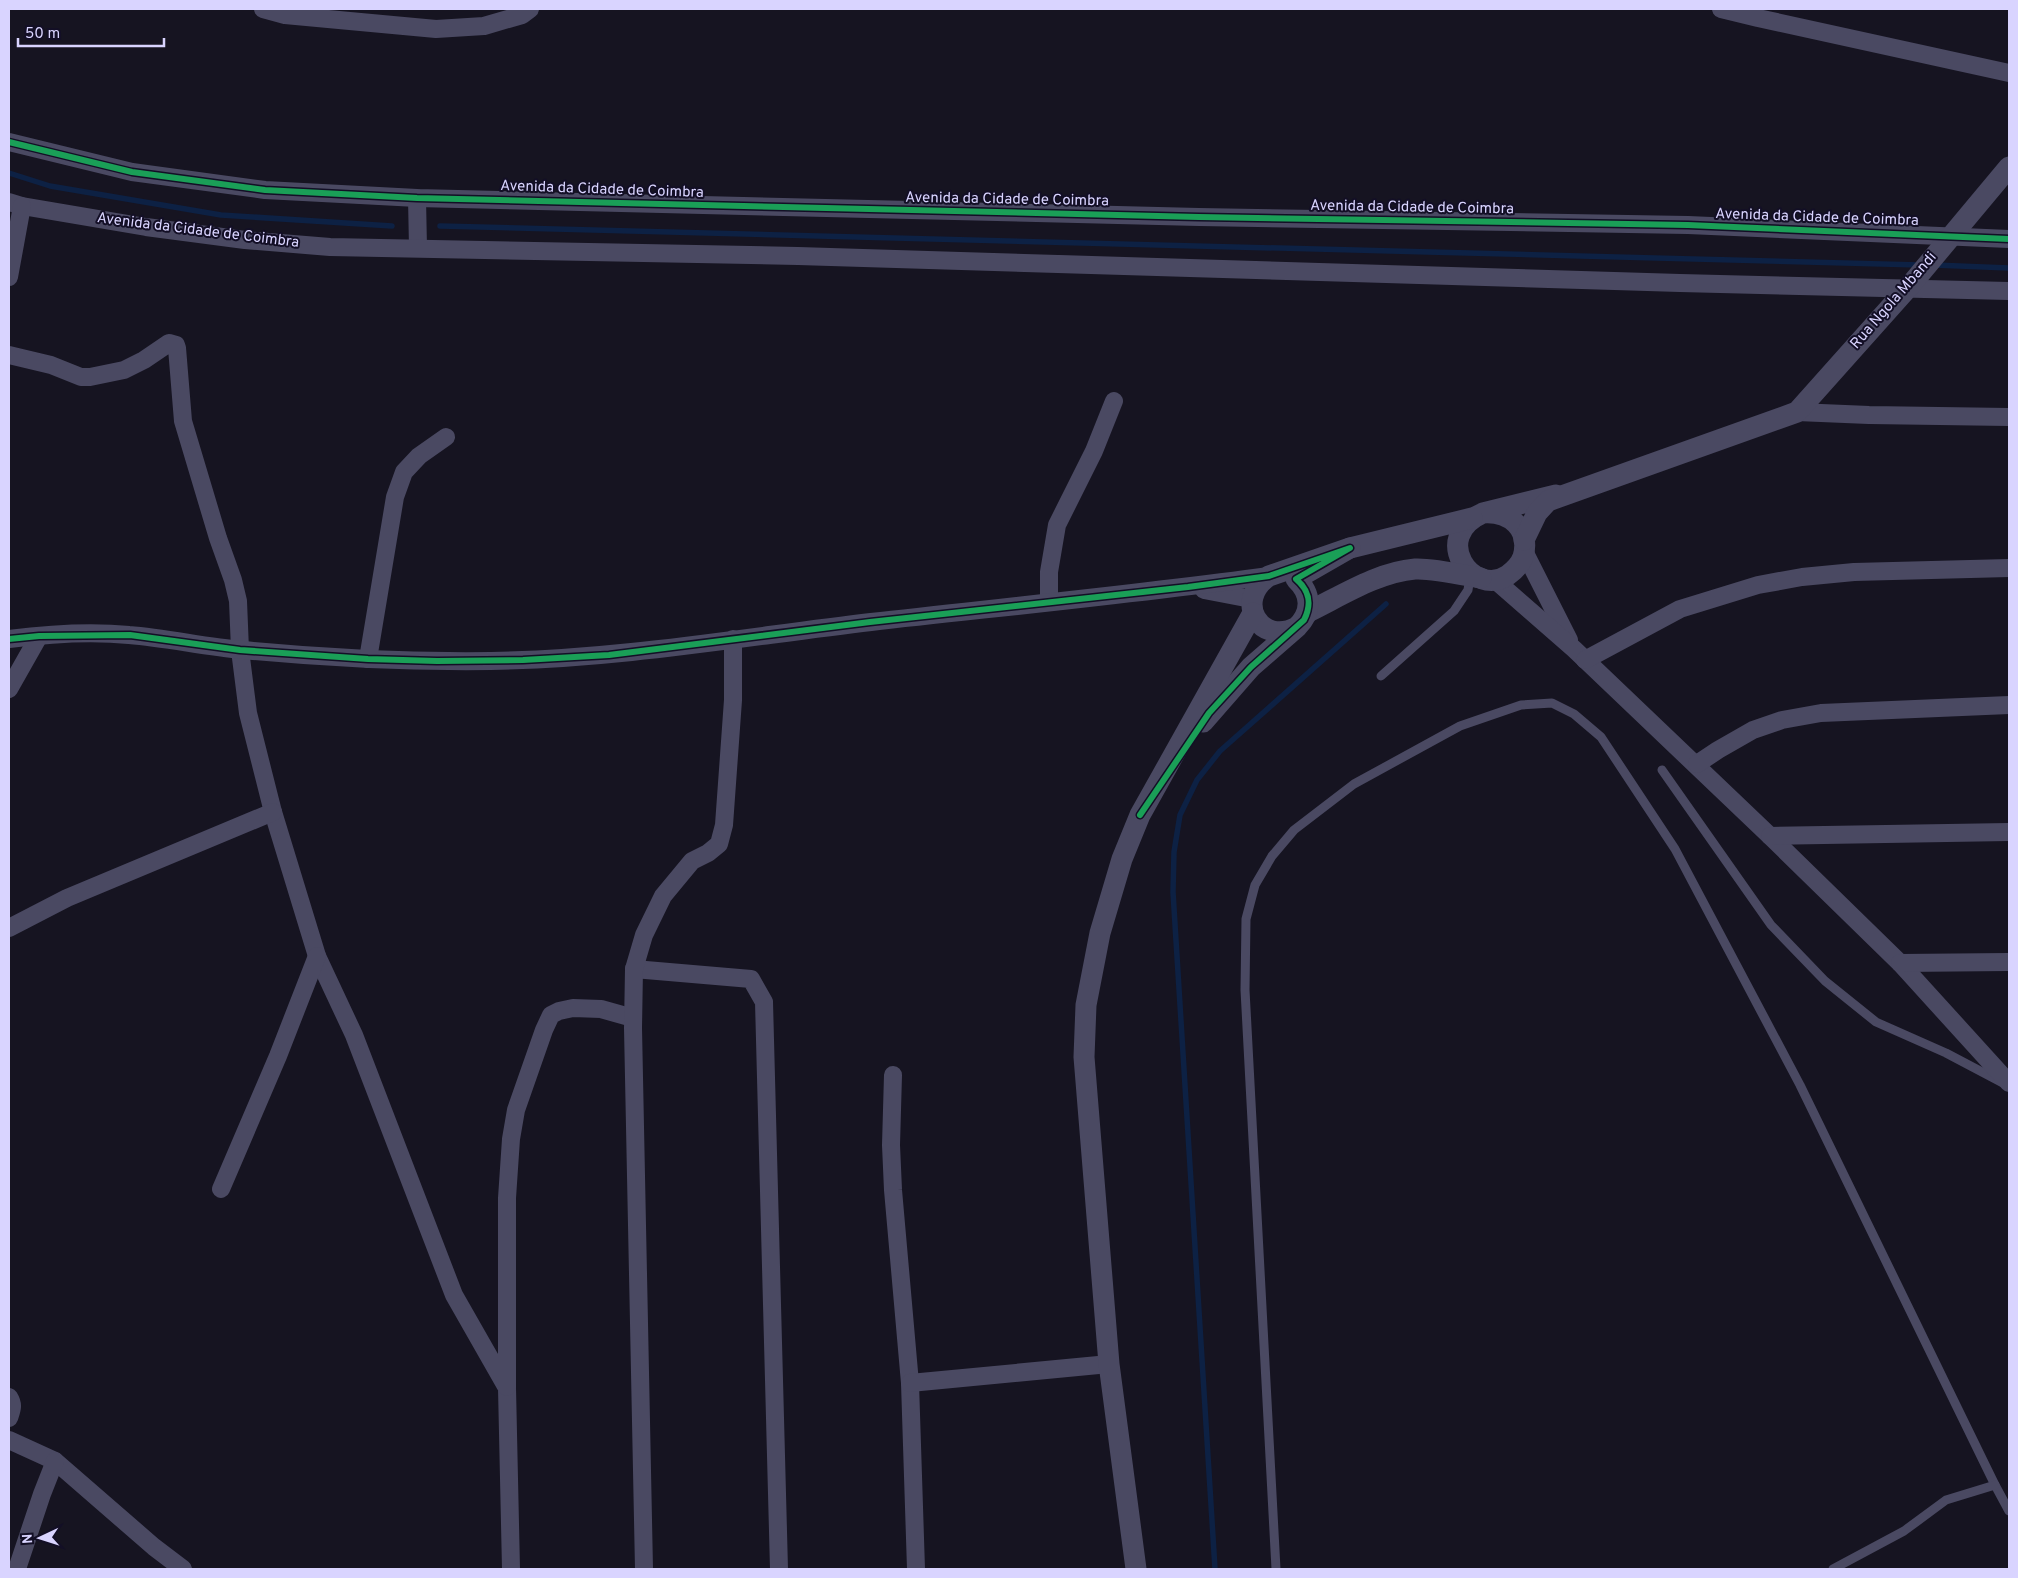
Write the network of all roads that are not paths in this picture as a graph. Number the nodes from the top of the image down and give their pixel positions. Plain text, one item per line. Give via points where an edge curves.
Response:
1 (264, 9) edge
2 (530, 9) edge
3 (1721, 9) edge
4 (1762, 14) edge
5 (2009, 73) edge
6 (9, 142) edge
7 (2009, 167) edge
8 (417, 198) junction
9 (15, 204) edge
10 (2009, 239) edge
11 (1945, 243) junction
12 (418, 248) junction
13 (9, 277) edge
14 (1909, 285) junction
15 (2009, 291) edge
16 (9, 355) edge
17 (1114, 401) dead end
18 (1797, 412) junction
19 (2009, 417) edge
20 (446, 436) dead end
21 (1600, 483) junction
22 (1477, 516) junction
23 (1524, 545) junction
24 (1350, 548) junction
25 (2009, 568) edge
26 (1269, 576) junction
27 (1483, 578) junction
28 (1188, 587) junction
29 (1049, 602) junction
30 (1252, 606) junction
31 (1302, 620) junction
32 (39, 636) junction
33 (9, 639) edge
34 (733, 639) junction
35 (240, 650) junction
36 (1580, 655) junction
37 (368, 659) junction
38 (1381, 676) dead end
39 (9, 689) edge
40 (2009, 704) edge
41 (1697, 764) junction
42 (1662, 770) dead end
43 (272, 812) junction
44 (1140, 815) junction
45 (2009, 832) edge
46 (1770, 836) junction
47 (9, 928) edge
48 (317, 956) junction
49 (2009, 962) edge
50 (1900, 963) junction
51 (634, 969) junction
52 (633, 1018) junction
53 (893, 1075) dead end
54 (2009, 1084) edge
55 (221, 1189) dead end
56 (1109, 1364) junction
57 (910, 1383) junction
58 (507, 1388) junction
59 (9, 1396) edge
60 (9, 1418) edge
61 (9, 1440) edge
62 (56, 1461) junction
63 (1995, 1485) junction
64 (2009, 1511) edge
65 (17, 1569) edge
66 (183, 1569) edge
67 (511, 1569) edge
68 (644, 1569) edge
69 (778, 1569) edge
70 (916, 1569) edge
71 (1136, 1569) edge
72 (1276, 1569) edge
73 (1833, 1569) edge

1 - 2 street via 285,15 436,28 484,26 522,15
3 - 4 street
4 - 5 street
6 - 8 street, Avenida da Cidade de Coimbra via 132,172 265,190
7 - 11 street, Rua Ngola Mbandi
8 - 11 street, Avenida da Cidade de Coimbra via 1678,225
8 - 12 street
9 - 12 street, Avenida da Cidade de Coimbra via 245,240 330,247
9 - 13 street
10 - 11 street, Avenida da Cidade de Coimbra
11 - 14 street, Rua Ngola Mbandi
12 - 14 street, Avenida da Cidade de Coimbra
14 - 15 street, Avenida da Cidade de Coimbra
14 - 18 street, Rua Ngola Mbandi
16 - 35 street via 90,377 124,370 169,343 176,345 183,421 233,580
17 - 29 street via 1094,451 1057,525 1049,572
18 - 19 street
18 - 21 street
20 - 37 street via 404,472 395,497
21 - 22 street
21 - 23 street via 1548,501 1534,518
22 - 23 street via 1494,512 1514,521
22 - 24 street
22 - 27 street via 1464,526 1457,547 1465,568
23 - 27 street via 1521,562 1515,570 1506,577
23 - 36 street
24 - 26 street
24 - 31 street via 1296,579 1308,593 1309,603
25 - 36 street via 1854,572 1758,585 1680,609
26 - 28 street
26 - 30 street via 1255,589
27 - 31 street via 1416,569 1364,584
27 - 36 street
27 - 38 lane via 1468,590 1454,611
28 - 29 street
28 - 30 street
29 - 34 street
30 - 31 street via 1264,627 1272,631 1289,632
30 - 44 street
31 - 44 street via 1251,667 1209,713
32 - 33 street
32 - 35 street via 130,635
32 - 39 street
34 - 37 street via 609,655 532,660
34 - 51 street via 726,813 719,844 692,861 663,896 644,935
35 - 37 street
35 - 43 street via 248,713
36 - 41 street
40 - 41 street via 1821,713 1782,720 1753,730
41 - 46 street
42 - 54 lane via 1771,925 1825,981 1876,1022
43 - 47 street via 67,898
43 - 48 street
44 - 56 street via 1122,859 1100,933 1086,1005 1084,1057
45 - 46 street
46 - 50 street
48 - 55 street
48 - 58 street via 354,1035 454,1294
49 - 50 street
50 - 54 street
51 - 52 street
51 - 69 street via 751,979 764,1002
52 - 58 street via 601,1009 559,1011 551,1016 544,1030 528,1074 511,1139 507,1198
52 - 68 street
53 - 57 street via 893,1190
56 - 57 street
56 - 71 street
57 - 70 street
58 - 67 street
59 - 60 street via 13,1402
61 - 62 street
62 - 65 street
62 - 66 street
63 - 64 lane
63 - 72 lane via 1800,1085 1675,849 1601,737 1574,714 1552,703 1521,705 1460,726 1354,784 1294,830 1272,856 1255,885 1246,919 1245,990
63 - 73 lane via 1946,1500 1904,1531

